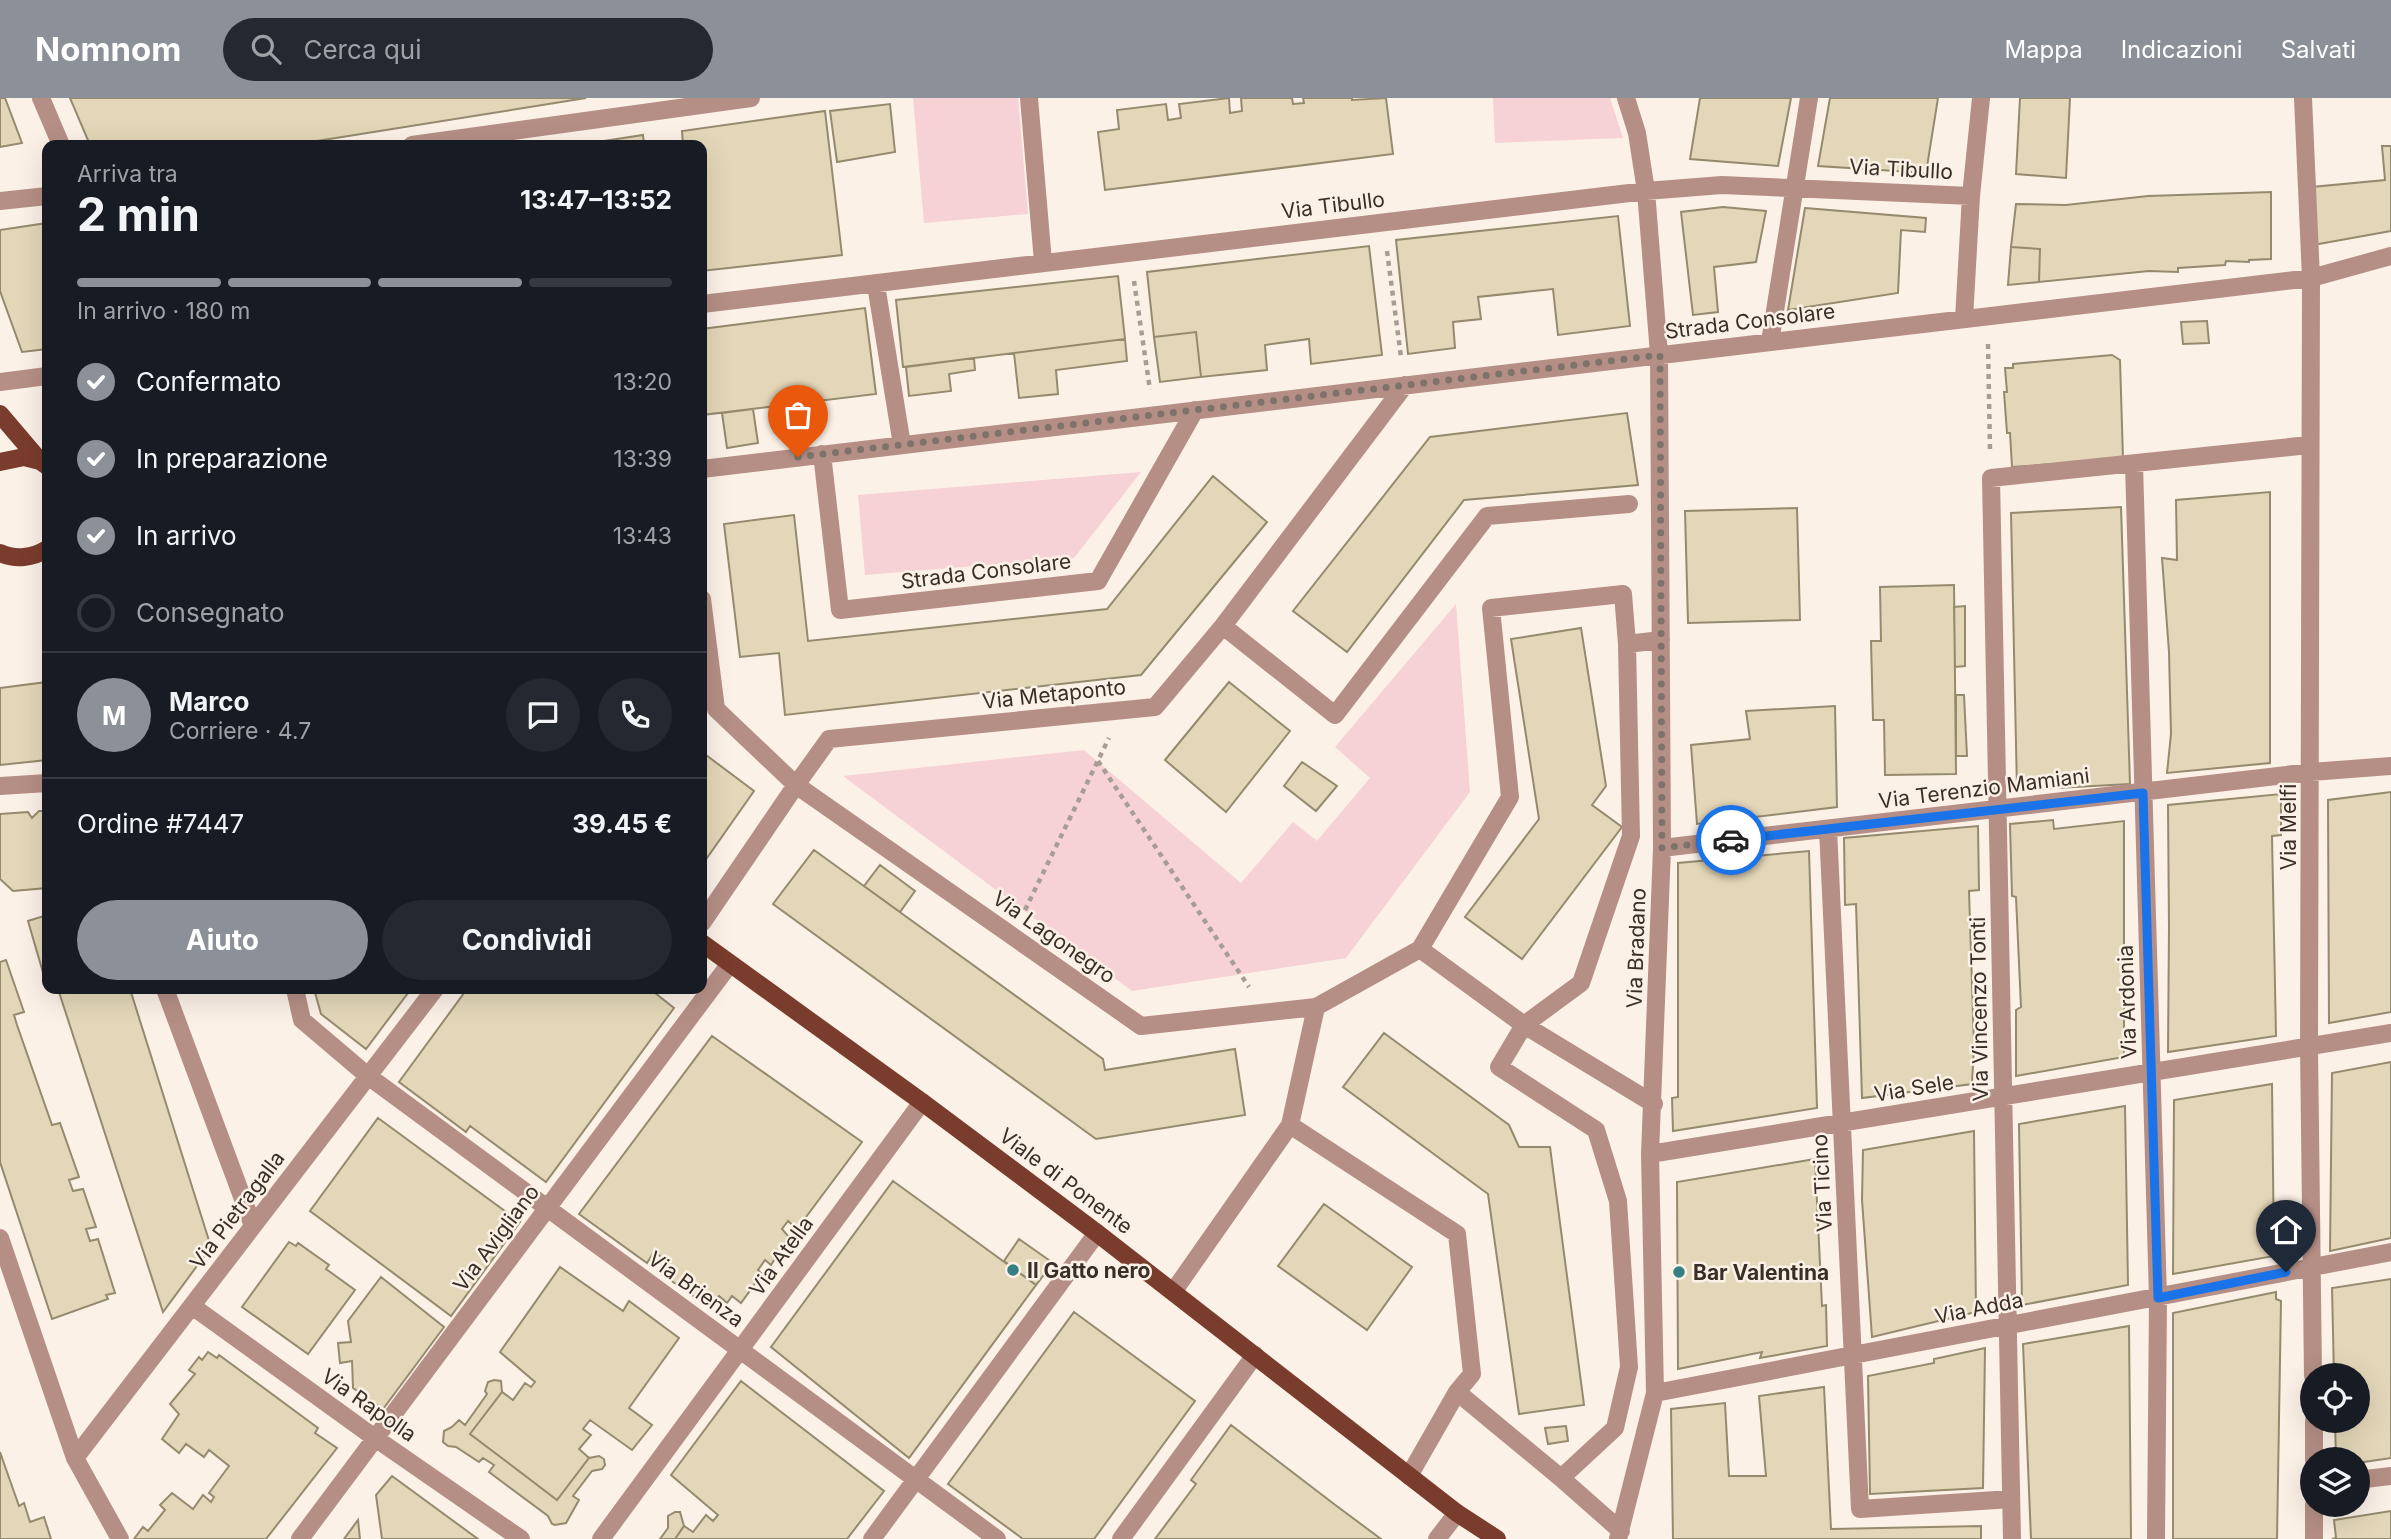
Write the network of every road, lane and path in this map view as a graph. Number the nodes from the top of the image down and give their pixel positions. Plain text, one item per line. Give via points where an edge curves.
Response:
1 (41, 98) edge
2 (751, 98) edge
3 (1028, 98) edge
4 (1626, 98) edge
5 (1809, 98) edge
6 (1981, 98) edge
7 (2303, 98) edge
8 (659, 104) edge
9 (59, 140) edge
10 (442, 140) edge
11 (1794, 186) junction
12 (1646, 191) junction
13 (1971, 196) junction
14 (42, 197) edge
15 (0, 201) edge
16 (1383, 222) junction
17 (1130, 252) junction
18 (2391, 256) edge
19 (1043, 262) junction
20 (2311, 278) junction
21 (876, 285) junction
22 (707, 303) edge
23 (1988, 316) junction
24 (1964, 318) junction
25 (1770, 342) junction
26 (1660, 355) junction
27 (42, 377) edge
28 (0, 382) edge
29 (1405, 385) junction
30 (1195, 410) junction
31 (0, 414) edge
32 (1154, 415) junction
33 (902, 445) junction
34 (2309, 445) junction
35 (822, 454) junction
36 (42, 462) edge
37 (0, 463) edge
38 (42, 463) edge
39 (2134, 464) junction
40 (707, 468) edge
41 (1991, 478) junction
42 (1629, 503) dead end
43 (42, 553) edge
44 (2, 555) edge
45 (1223, 626) junction
46 (707, 638) edge
47 (1661, 640) junction
48 (1627, 644) junction
49 (1123, 710) junction
50 (1098, 761) junction
51 (2391, 766) edge
52 (2311, 772) junction
53 (42, 783) edge
54 (796, 785) junction
55 (0, 786) edge
56 (2143, 793) junction
57 (1997, 810) junction
58 (1828, 829) junction
59 (1662, 848) junction
60 (707, 916) edge
61 (1012, 936) junction
62 (707, 947) edge
63 (1420, 949) junction
64 (729, 965) junction
65 (167, 994) edge
66 (296, 994) edge
67 (431, 994) edge
68 (1316, 1007) junction
69 (1266, 1012) junction
70 (1524, 1025) junction
71 (2391, 1032) edge
72 (2309, 1047) junction
73 (2152, 1073) junction
74 (368, 1076) junction
75 (2003, 1097) junction
76 (922, 1102) junction
77 (1654, 1104) junction
78 (1842, 1123) junction
79 (1290, 1125) junction
80 (1650, 1153) junction
81 (547, 1208) junction
82 (253, 1226) junction
83 (1097, 1233) junction
84 (0, 1238) edge
85 (2391, 1252) edge
86 (2312, 1267) junction
87 (1173, 1292) junction
88 (2158, 1298) junction
89 (192, 1306) junction
90 (2008, 1326) junction
91 (740, 1350) junction
92 (1255, 1355) junction
93 (1853, 1355) junction
94 (2313, 1363) edge
95 (1457, 1392) junction
96 (1655, 1393) junction
97 (375, 1438) junction
98 (75, 1458) junction
99 (1409, 1476) junction
100 (2391, 1476) edge
101 (1562, 1478) junction
102 (2370, 1478) edge
103 (916, 1479) junction
104 (2011, 1499) junction
105 (1457, 1513) junction
106 (2314, 1517) edge
107 (1620, 1535) edge
108 (120, 1539) edge
109 (300, 1539) edge
110 (521, 1539) edge
111 (601, 1539) edge
112 (872, 1539) edge
113 (997, 1539) edge
114 (1121, 1539) edge
115 (1437, 1539) edge
116 (1497, 1539) edge
117 (2012, 1539) edge
118 (2156, 1539) edge
119 (2314, 1539) edge

1 - 9 street
2 - 8 street
3 - 19 street
4 - 12 street, Via Bradano
5 - 11 street
6 - 13 street
7 - 20 street, Via Melfi
8 - 10 street
11 - 12 street, Via Tibullo
11 - 13 street, Via Tibullo
11 - 25 street
12 - 16 street, Via Tibullo
12 - 26 street, Via Bradano
13 - 24 street
14 - 15 street
16 - 17 street, Via Tibullo
16 - 29 path
17 - 19 street, Via Tibullo
17 - 32 path
18 - 20 street, Strada Consolare
19 - 21 street, Via Tibullo
20 - 23 street, Strada Consolare
20 - 34 street, Via Melfi
21 - 22 street, Via Tibullo
21 - 33 street
23 - 24 street, Strada Consolare
23 - 41 path
24 - 25 street, Strada Consolare
25 - 26 street, Strada Consolare
26 - 29 street, Strada Consolare
26 - 47 street, Via Bradano
27 - 28 street
29 - 30 street, Strada Consolare
29 - 45 street, Via Metaponto
30 - 32 street, Strada Consolare
30 - 35 street, Strada Consolare via 1098,581 840,610
31 - 36 main road
32 - 33 street, Strada Consolare
33 - 35 street, Strada Consolare
34 - 39 street
34 - 52 street, Via Melfi
35 - 40 street, Strada Consolare
37 - 38 main road via 24,457
39 - 41 street
39 - 56 street, Via Ardonia
41 - 57 street, Via Vincenzo Tonti
42 - 45 street via 1487,516 1335,715
43 - 44 main road
45 - 49 street, Via Metaponto via 1155,707
46 - 54 street via 716,709
47 - 48 street
47 - 59 street, Via Bradano
48 - 63 street via 1623,594 1491,608 1510,797
48 - 70 street via 1631,836 1581,983
49 - 50 path
49 - 54 street, Via Metaponto via 829,738
50 - 61 path
50 - 69 path
51 - 52 street, Via Terenzio Mamiani
52 - 56 street, Via Terenzio Mamiani
52 - 72 street, Via Melfi
53 - 55 street
54 - 60 street, Via Metaponto
54 - 61 street, Via Lagonegro
56 - 57 street, Via Terenzio Mamiani
56 - 73 street, Via Ardonia
57 - 58 street, Via Terenzio Mamiani
57 - 75 street, Via Vincenzo Tonti
58 - 59 street, Via Terenzio Mamiani
58 - 78 street, Via Ticino
59 - 77 street, Via Bradano
61 - 69 street, Via Lagonegro via 1141,1026
62 - 64 main road, Viale di Ponente
63 - 68 street
63 - 70 street
64 - 76 main road, Viale di Ponente
64 - 81 street, Via Avigliano
65 - 82 street
66 - 74 street, Via Brienza via 302,1020
67 - 74 street, Via Pietragalla
68 - 69 street, Via Lagonegro
68 - 79 street
70 - 77 street
70 - 101 street via 1499,1068 1596,1130 1618,1202 1629,1367 1615,1428
71 - 72 street, Via Sele
72 - 73 street, Via Sele
72 - 86 street, Via Melfi
73 - 75 street, Via Sele
73 - 88 street, Via Ardonia
74 - 81 street, Via Brienza
74 - 82 street, Via Pietragalla
75 - 78 street, Via Sele
75 - 90 street, Via Vincenzo Tonti
76 - 83 main road, Viale di Ponente
76 - 91 street, Via Atella
77 - 80 street, Via Bradano
78 - 80 street, Via Sele
78 - 93 street, Via Ticino
79 - 87 street
79 - 95 street via 1457,1234 1472,1374
80 - 96 street, Via Bradano
81 - 91 street, Via Brienza
81 - 97 street, Via Avigliano
82 - 89 street, Via Pietragalla
83 - 87 main road, Viale di Ponente
83 - 103 street
84 - 98 street
85 - 86 street, Via Adda
86 - 88 street, Via Adda
86 - 94 street, Via Melfi
87 - 92 main road, Viale di Ponente
88 - 90 street, Via Adda
88 - 118 street, Via Ardonia
89 - 97 street, Via Rapolla
89 - 98 street, Via Pietragalla
90 - 93 street, Via Adda
90 - 104 street, Via Vincenzo Tonti
91 - 103 street, Via Brienza
91 - 111 street, Via Atella
92 - 99 main road, Viale di Ponente
92 - 114 street
93 - 96 street, Via Adda
93 - 104 street, Via Ticino via 1860,1509
95 - 99 street
95 - 101 street
96 - 107 street, Via Bradano
97 - 109 street, Via Avigliano
97 - 110 street, Via Rapolla
98 - 108 street
99 - 105 main road, Viale di Ponente
100 - 102 street
101 - 107 street
103 - 112 street
103 - 113 street, Via Brienza
104 - 117 street, Via Vincenzo Tonti
105 - 115 street
105 - 116 main road, Viale di Ponente
106 - 119 street

